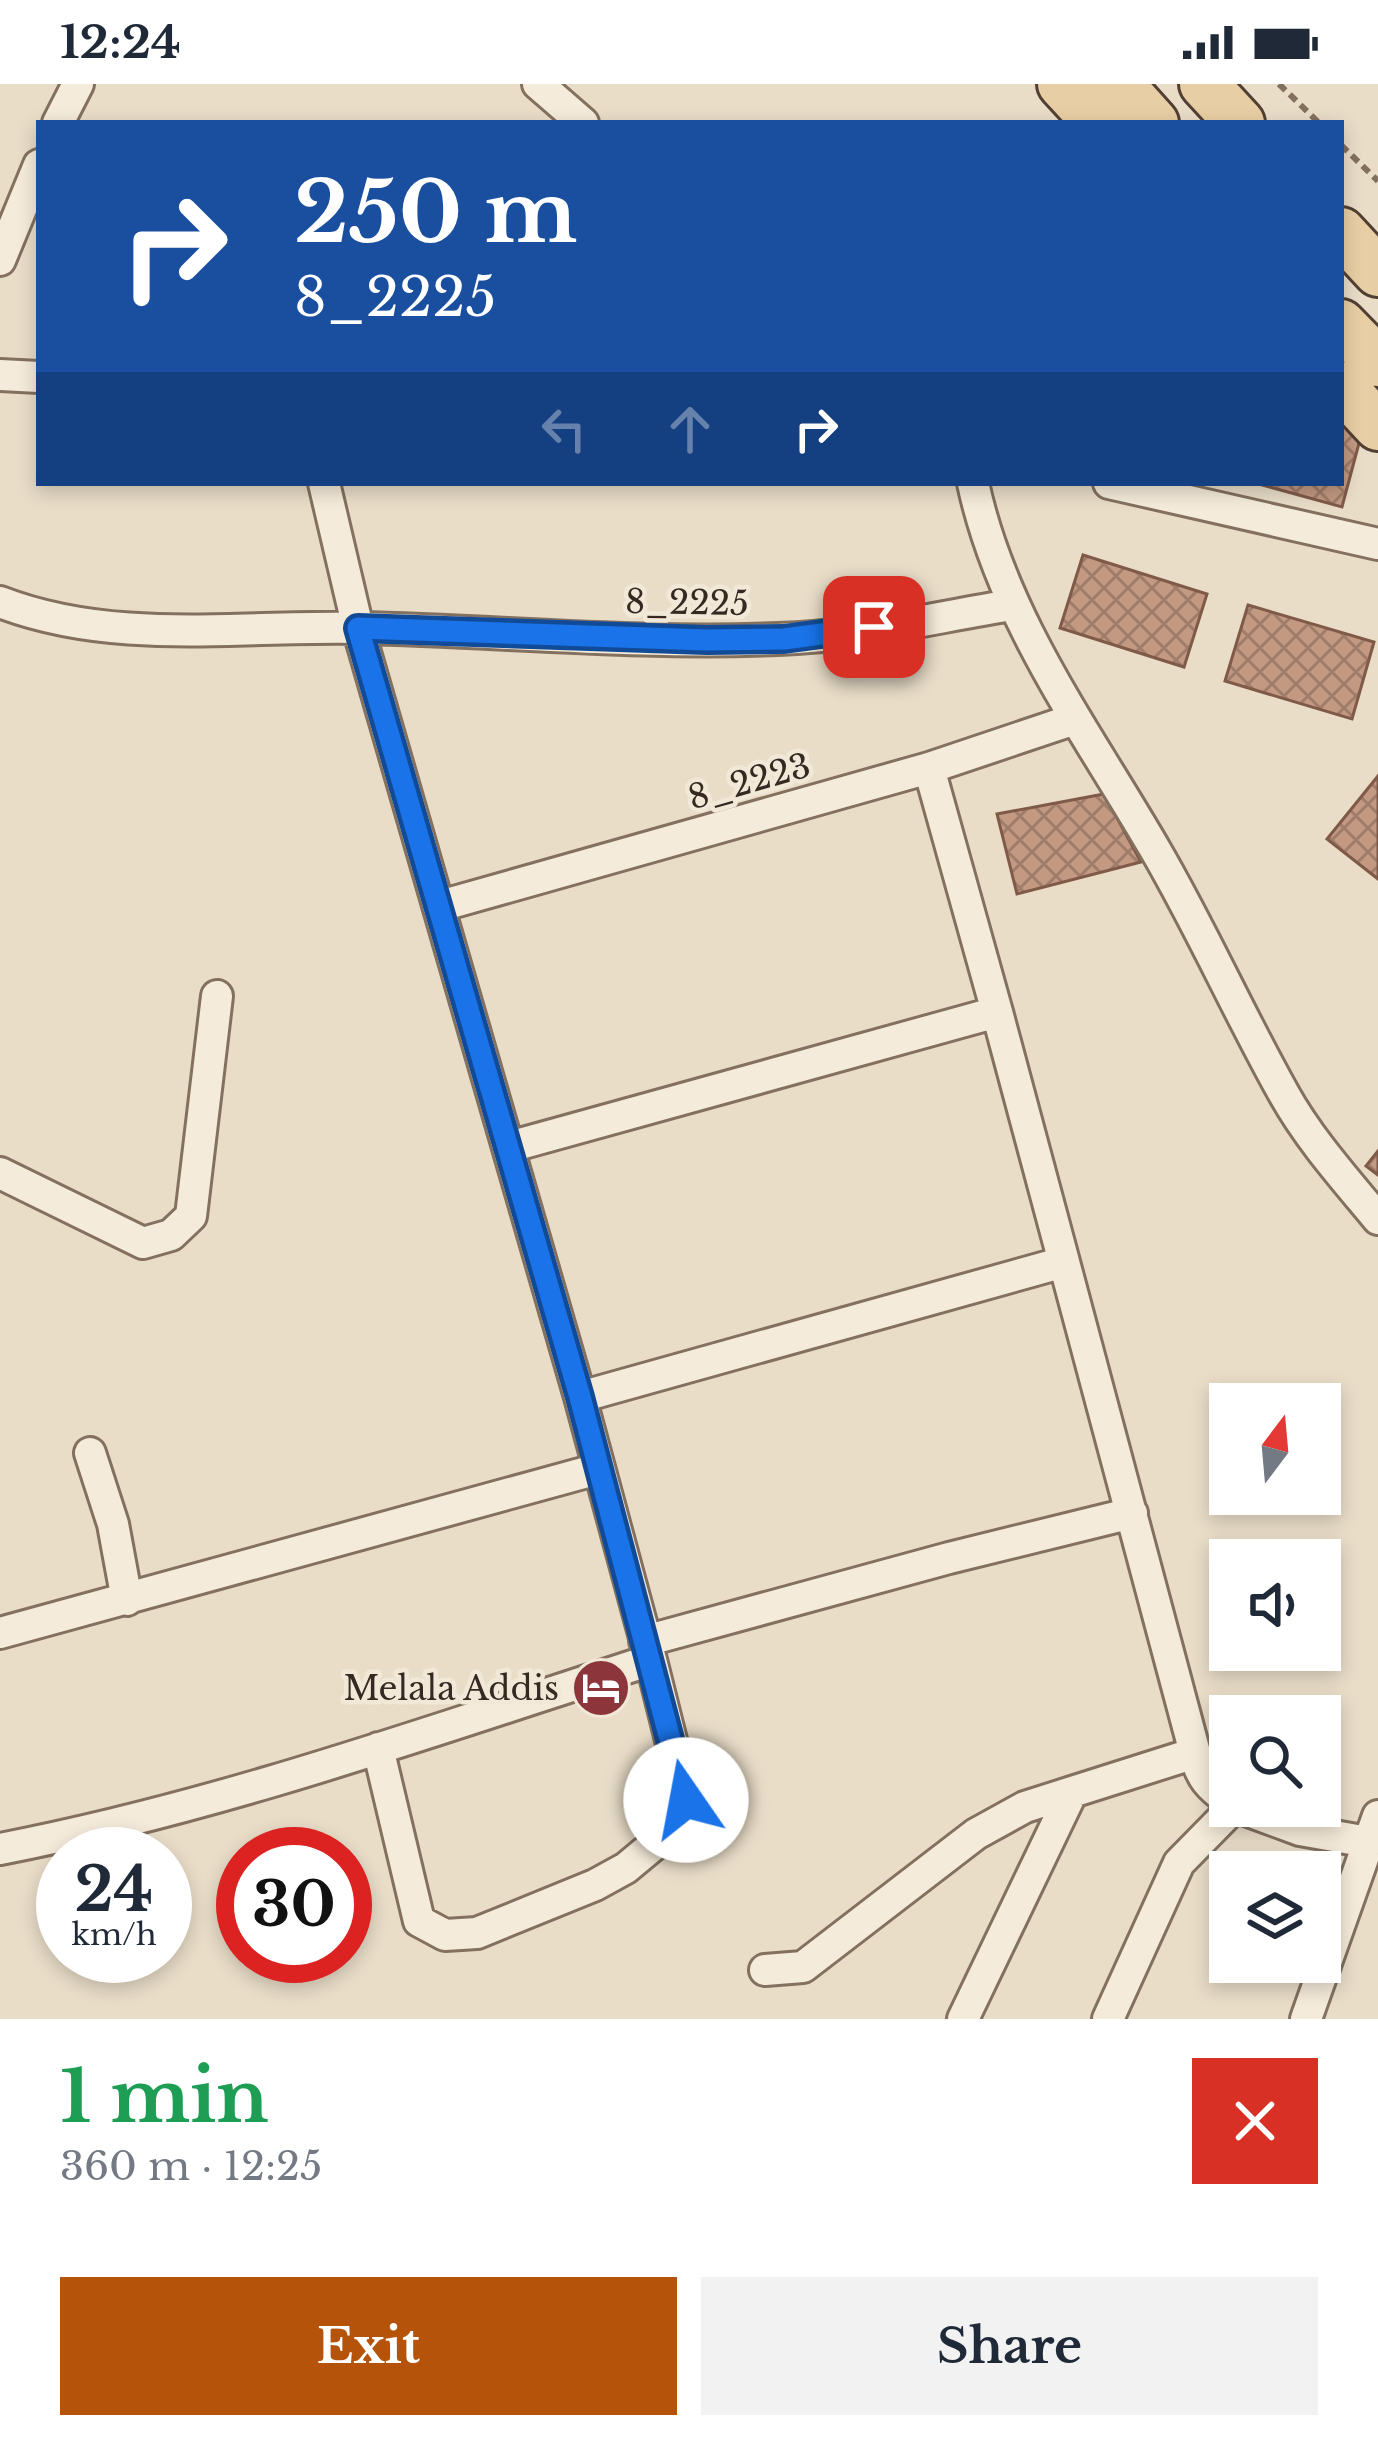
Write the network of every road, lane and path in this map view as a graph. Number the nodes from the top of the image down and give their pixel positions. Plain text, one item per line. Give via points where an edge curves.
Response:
1 (78, 84) edge
2 (538, 84) edge
3 (1062, 84) edge
4 (1118, 84) edge
5 (1204, 84) edge
6 (1279, 84) edge
7 (60, 120) edge
8 (580, 120) edge
9 (1095, 120) edge
10 (1151, 120) edge
11 (1237, 120) edge
12 (1315, 120) edge
13 (1344, 148) edge
14 (36, 172) edge
15 (1378, 181) edge
16 (1344, 235) edge
17 (0, 260) edge
18 (1378, 272) edge
19 (1344, 326) edge
20 (1378, 362) edge
21 (0, 375) edge
22 (36, 377) edge
23 (1344, 389) edge
24 (1378, 426) edge
25 (325, 486) edge
26 (974, 486) edge
27 (1122, 486) edge
28 (1378, 544) edge
29 (0, 602) edge
30 (1012, 604) junction
31 (358, 628) junction
32 (1076, 719) junction
33 (929, 768) junction
34 (440, 906) junction
35 (218, 996) dead end
36 (997, 1012) junction
37 (508, 1147) junction
38 (0, 1173) edge
39 (1378, 1219) edge
40 (1064, 1262) junction
41 (580, 1397) junction
42 (90, 1454) dead end
43 (598, 1468) junction
44 (1132, 1513) junction
45 (128, 1600) junction
46 (0, 1634) edge
47 (648, 1651) junction
48 (378, 1748) junction
49 (1195, 1753) junction
50 (1209, 1786) edge
51 (1072, 1792) junction
52 (1213, 1827) edge
53 (1294, 1827) edge
54 (1373, 1829) edge
55 (0, 1849) edge
56 (766, 1970) dead end
57 (963, 2019) edge
58 (1108, 2019) edge
59 (1306, 2019) edge

1 - 7 street
2 - 8 street
3 - 9 main road
4 - 10 main road
5 - 11 main road
6 - 12 path
13 - 15 path
14 - 17 street
16 - 18 main road
19 - 20 main road
21 - 22 street
23 - 24 main road
25 - 31 street
26 - 30 street
27 - 28 street
29 - 31 street, 8_2225 via 119,629
30 - 31 street, 8_2225 via 784,639
30 - 32 street
31 - 34 street
32 - 33 street, 8_2223
32 - 39 street via 1156,850 1285,1097
33 - 34 street, 8_2223
33 - 36 street
34 - 37 street
35 - 38 street via 191,1216 171,1235 143,1243
36 - 37 street
36 - 40 street
37 - 41 street
40 - 41 street
40 - 44 street
41 - 43 street
42 - 45 street
43 - 45 street
43 - 47 street
44 - 47 street via 949,1558
44 - 49 street
45 - 46 street
47 - 48 street
47 - 48 street via 685,1788 682,1812 626,1868 477,1933 445,1935 418,1921
48 - 55 street
49 - 50 street
49 - 51 street
51 - 56 street via 976,1834 803,1967
51 - 57 street
52 - 58 street via 1179,1863
53 - 54 street
54 - 59 street

